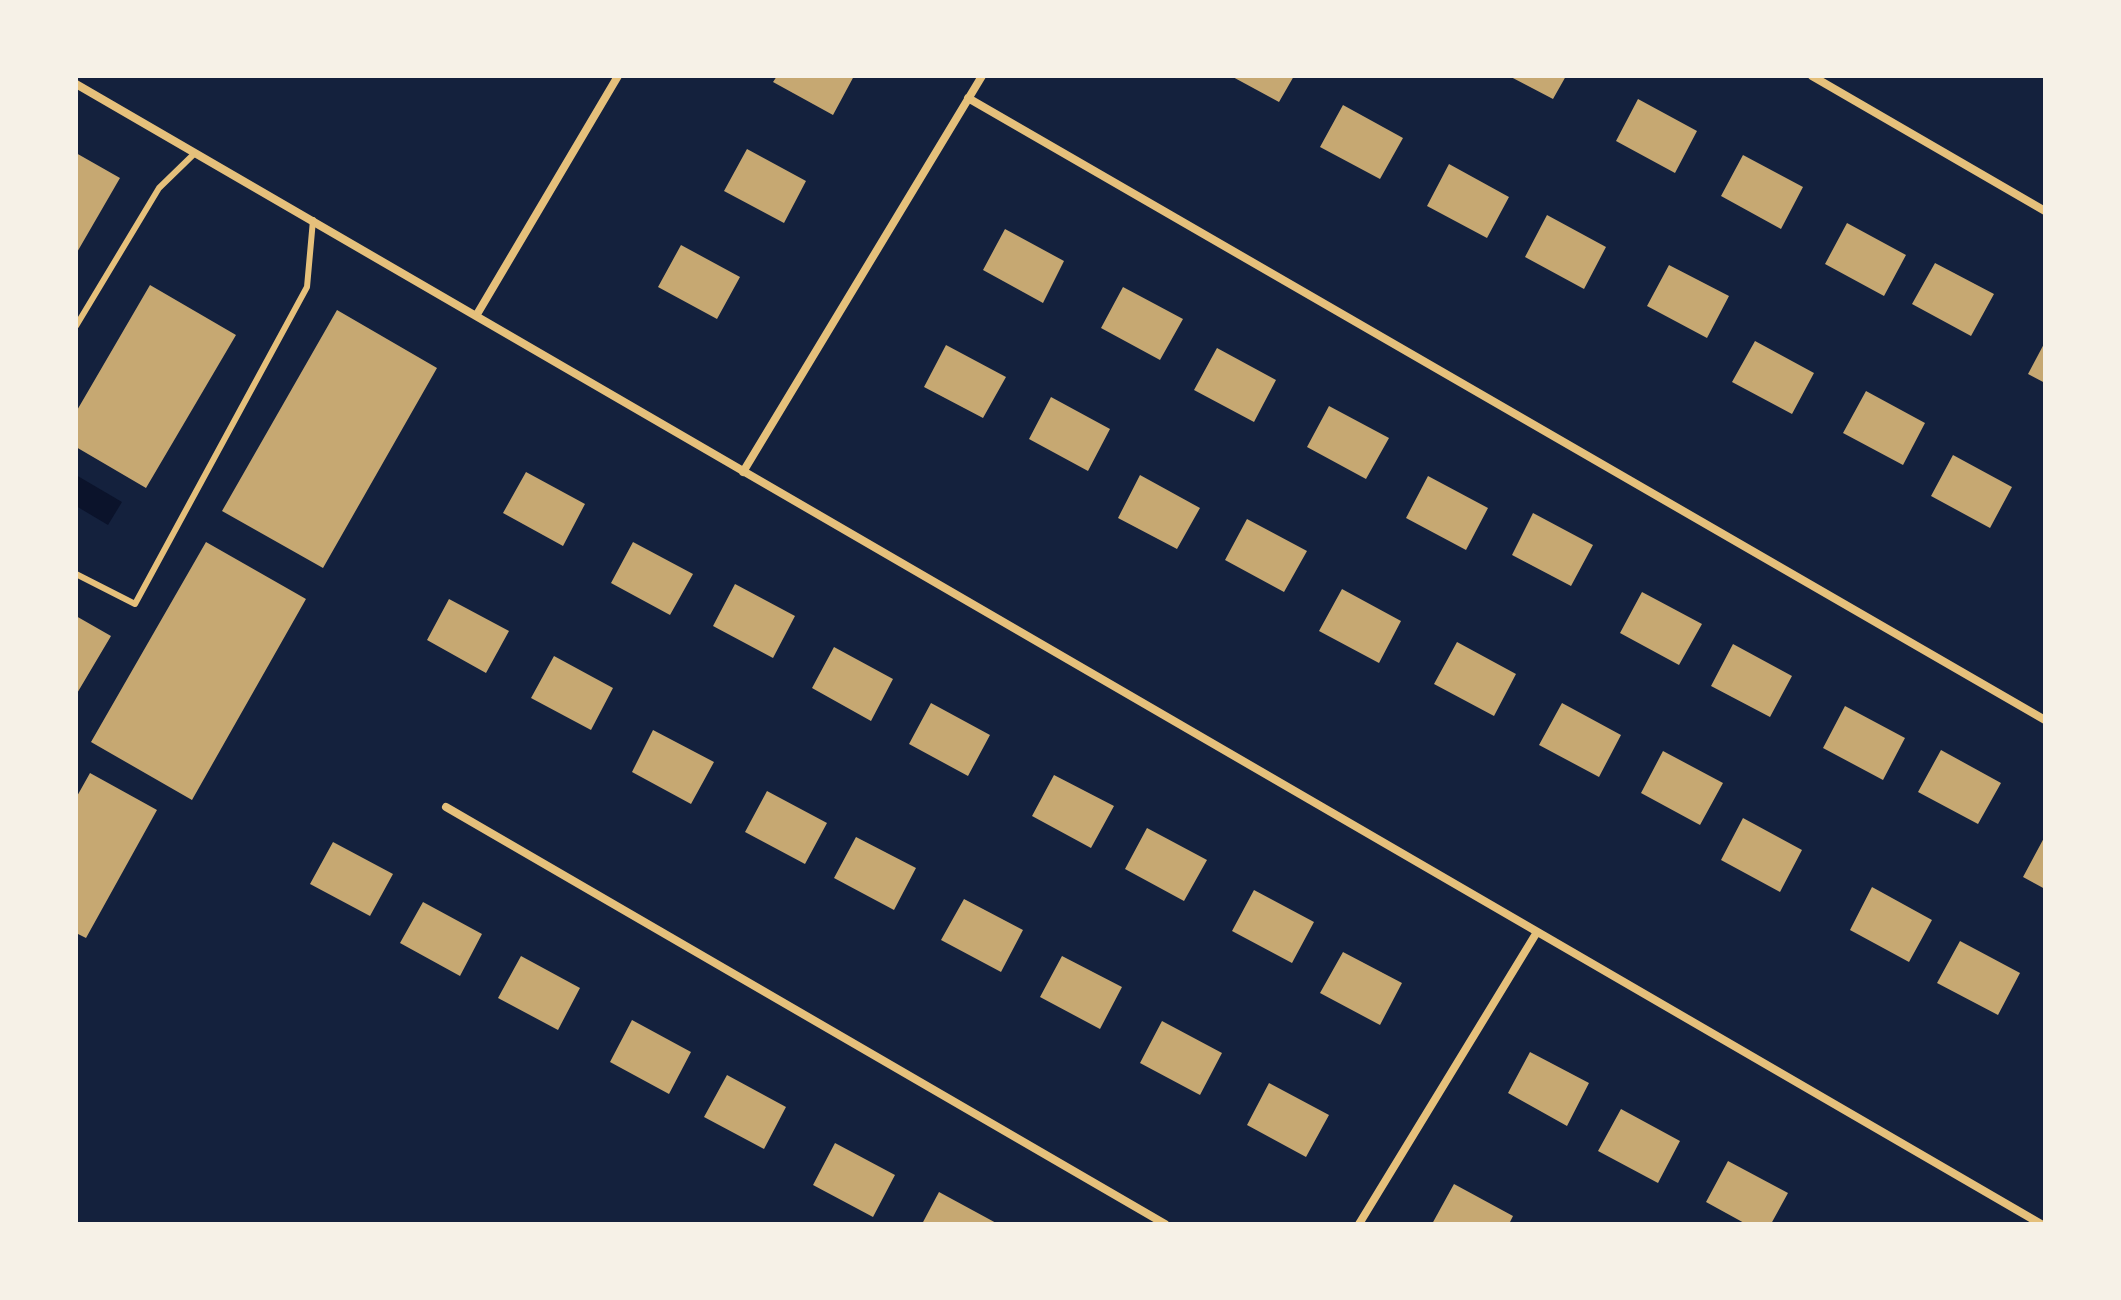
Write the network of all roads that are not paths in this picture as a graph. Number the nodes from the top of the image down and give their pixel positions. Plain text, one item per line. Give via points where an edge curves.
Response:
1 (618, 76) edge
2 (982, 76) edge
3 (1812, 76) edge
4 (76, 84) edge
5 (968, 98) junction
6 (195, 153) junction
7 (2045, 211) edge
8 (313, 220) junction
9 (476, 316) junction
10 (76, 326) edge
11 (743, 472) junction
12 (76, 574) edge
13 (2045, 720) edge
14 (446, 807) dead end
15 (1537, 932) junction
16 (1165, 1224) edge
17 (1359, 1224) edge
18 (2041, 1224) edge

1 - 9 street
2 - 5 street
3 - 7 street
4 - 6 street
5 - 11 street
5 - 13 street
6 - 8 street
6 - 10 lane via 159,188
8 - 9 street
8 - 12 lane via 307,287 135,604
9 - 11 street
11 - 15 street
14 - 16 street
15 - 17 street
15 - 18 street

